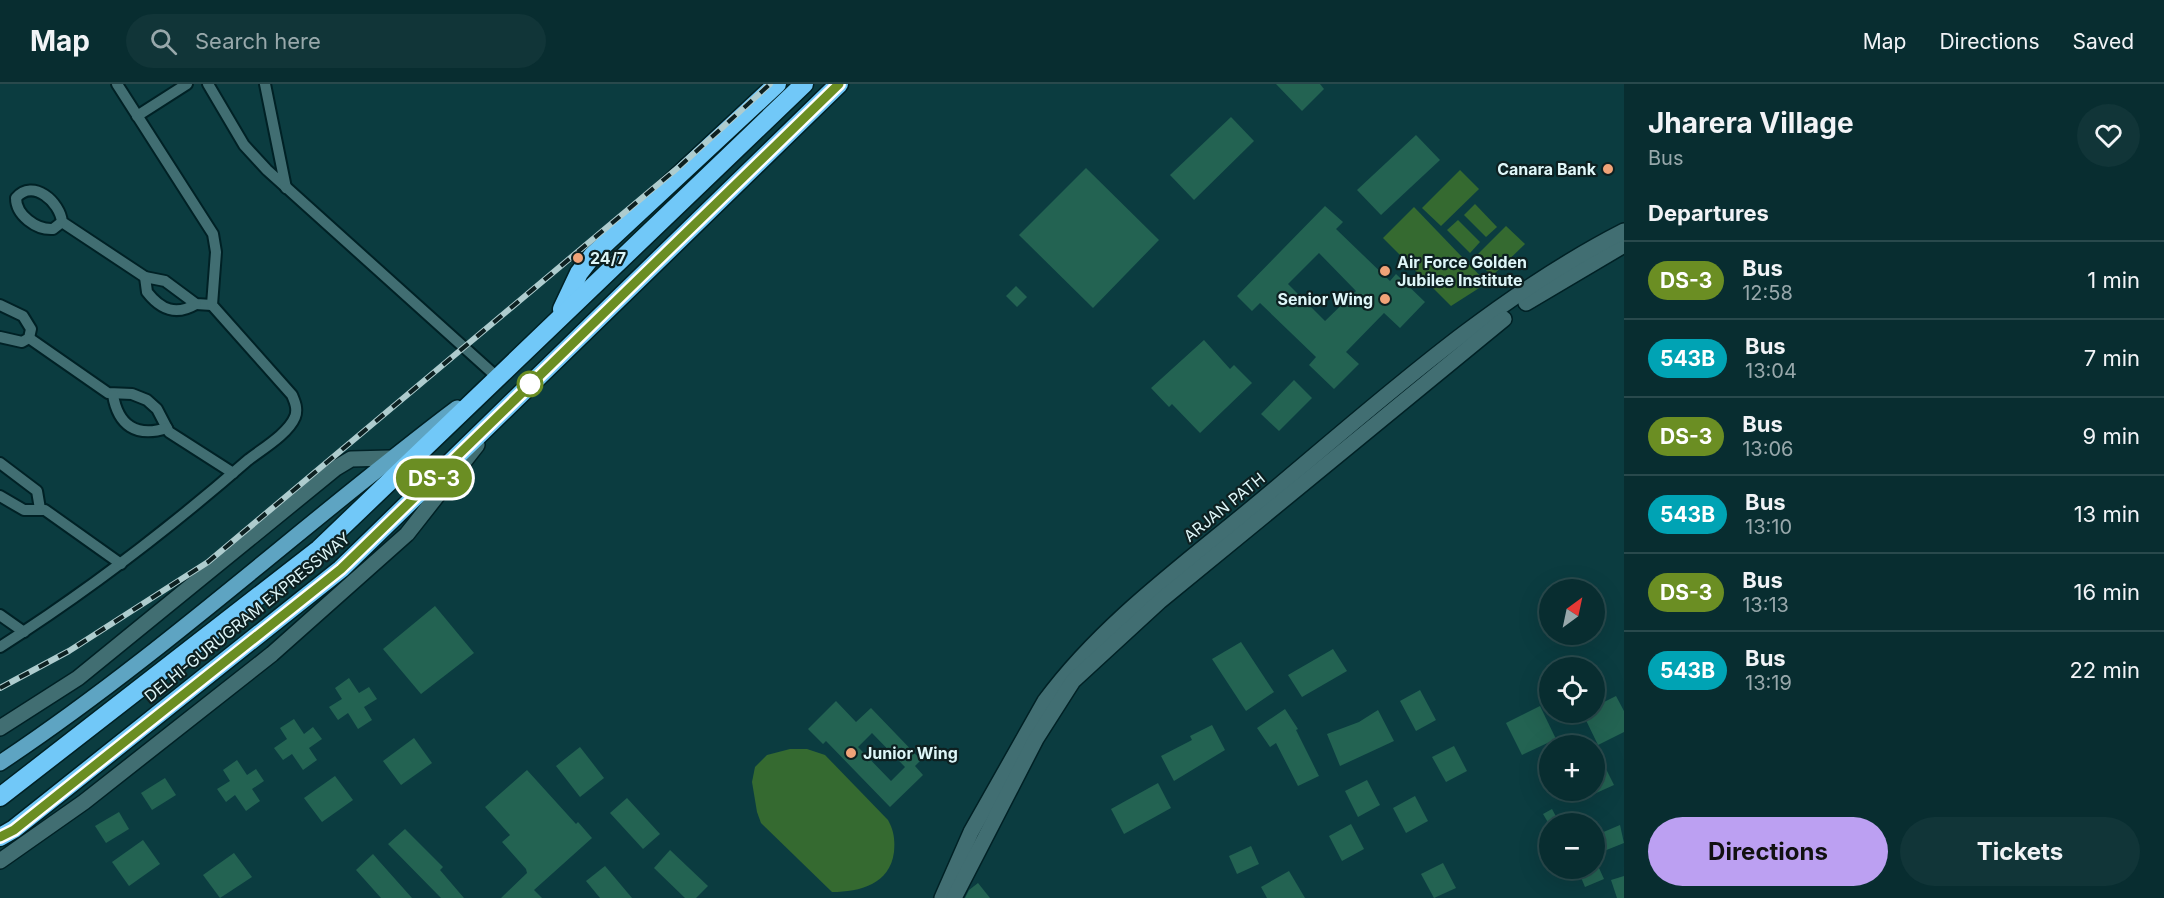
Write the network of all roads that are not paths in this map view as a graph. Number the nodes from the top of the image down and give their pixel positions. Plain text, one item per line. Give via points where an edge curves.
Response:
1 (117, 84) edge
2 (186, 84) edge
3 (208, 84) edge
4 (265, 84) edge
5 (777, 84) edge
6 (804, 84) edge
7 (839, 84) edge
8 (137, 116) junction
9 (286, 188) junction
10 (62, 222) junction
11 (1624, 231) edge
12 (1624, 245) edge
13 (145, 277) junction
14 (196, 304) junction
15 (0, 305) edge
16 (212, 305) junction
17 (555, 322) junction
18 (0, 337) edge
19 (29, 338) junction
20 (497, 377) junction
21 (113, 395) junction
22 (512, 401) junction
23 (166, 428) junction
24 (390, 458) junction
25 (0, 463) edge
26 (233, 473) junction
27 (0, 496) edge
28 (40, 509) junction
29 (122, 564) junction
30 (0, 615) edge
31 (24, 632) junction
32 (0, 647) edge
33 (0, 728) edge
34 (0, 763) edge
35 (0, 797) edge
36 (0, 837) edge
37 (0, 861) edge
38 (942, 898) edge
39 (954, 898) edge

1 - 8 street
2 - 8 street
3 - 9 street via 244,144
4 - 9 street
5 - 17 highway via 593,255 579,273
6 - 17 highway, DELHI-GURUGRAM EXPRESSWAY
7 - 22 highway, DELHI-GURUGRAM EXPRESSWAY
8 - 16 street via 213,234 216,252
9 - 20 street
10 - 10 street via 57,206 41,193 23,190 16,198 21,212 37,226 53,229
10 - 13 street
11 - 38 main road, ARJAN PATH via 1552,272 1412,374 1149,593 1060,680 971,832
12 - 39 main road, ARJAN PATH via 1534,297 1496,325 1160,601 1073,681 1036,739
13 - 14 street via 162,279
13 - 14 street via 147,292 166,309 180,312
14 - 16 street
15 - 19 street via 27,320
16 - 26 street via 292,395 296,405 295,416 286,428
17 - 20 highway, DELHI-GURUGRAM EXPRESSWAY
18 - 19 street via 18,342
19 - 21 street
20 - 24 main road
20 - 35 highway, DELHI-GURUGRAM EXPRESSWAY via 319,549
21 - 23 street via 132,394 147,400 157,409
21 - 23 street via 117,414 128,425 143,432
22 - 36 highway, DELHI-GURUGRAM EXPRESSWAY via 341,569 14,830
22 - 37 main road via 408,534 272,654 84,802
23 - 26 street
24 - 33 main road via 351,459 336,468 86,672
24 - 34 main road via 306,530 75,713
25 - 28 street via 37,491
26 - 29 street
27 - 28 street via 24,510
28 - 29 street
29 - 31 street
30 - 31 street
31 - 32 street

